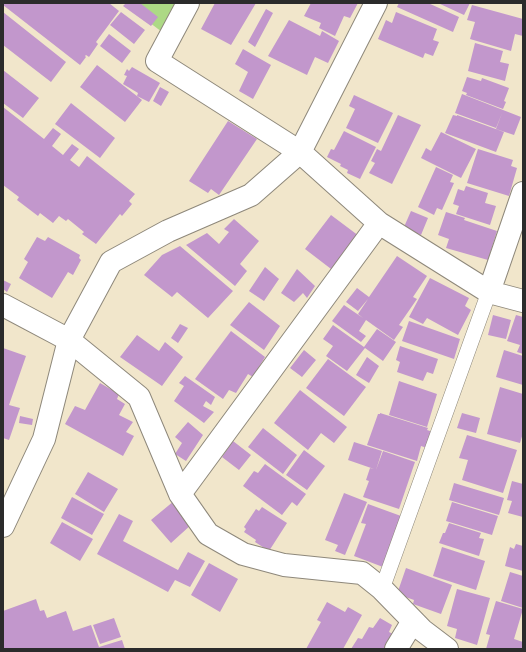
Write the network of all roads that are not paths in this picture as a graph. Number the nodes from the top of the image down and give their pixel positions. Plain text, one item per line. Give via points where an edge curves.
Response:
1 (188, 3) edge
2 (376, 3) edge
3 (300, 152) junction
4 (523, 193) edge
5 (379, 222) junction
6 (490, 292) junction
7 (523, 301) edge
8 (3, 305) edge
9 (69, 340) junction
10 (180, 494) junction
11 (3, 526) edge
12 (382, 589) junction
13 (413, 621) junction
14 (396, 649) edge
15 (447, 649) edge

1 - 3 street via 157,61
2 - 3 street
3 - 5 street
3 - 9 street via 251,195 168,230 111,262
4 - 6 street
5 - 6 street
5 - 10 street
6 - 7 street
6 - 12 lane
8 - 9 street
9 - 10 street via 139,397
9 - 11 street via 44,439
10 - 12 street via 208,534 243,554 284,565 362,573
12 - 13 street
13 - 14 street
13 - 15 street

